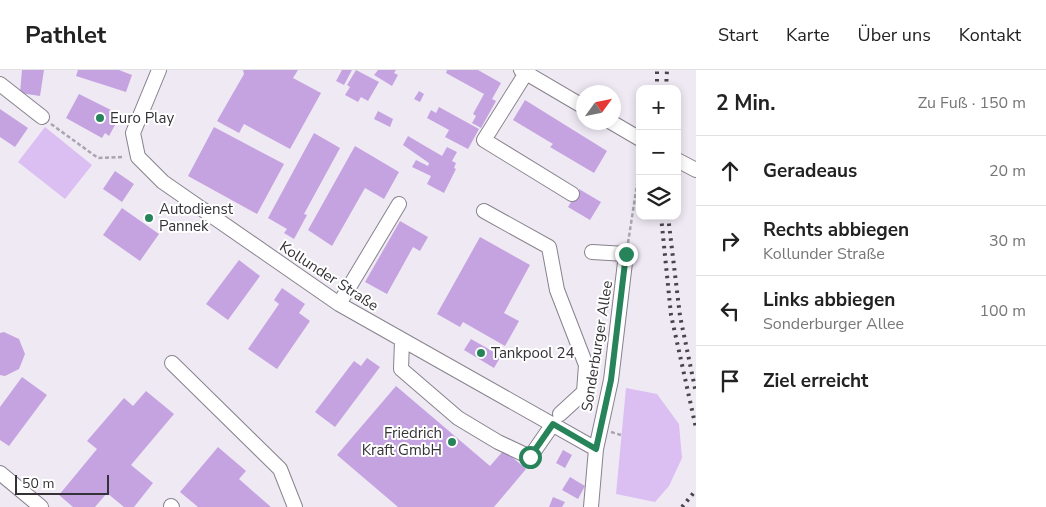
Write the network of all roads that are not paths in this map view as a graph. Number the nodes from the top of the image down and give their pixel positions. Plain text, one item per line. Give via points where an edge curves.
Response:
1 (158, 70) edge
2 (523, 72) edge
3 (0, 84) edge
4 (576, 102) edge
5 (42, 117) road end
6 (621, 128) edge
7 (636, 137) edge
8 (681, 162) edge
9 (696, 170) edge
10 (572, 194) dead end
11 (398, 204) dead end
12 (484, 211) dead end
13 (592, 252) dead end
14 (340, 304) junction
15 (402, 341) junction
16 (172, 363) dead end
17 (557, 419) junction
18 (596, 449) junction
19 (0, 473) edge
20 (41, 507) edge
21 (295, 507) edge
22 (591, 507) edge

1 - 14 street, Kollunder Straße via 134,133 138,157 162,182
2 - 4 street
2 - 10 street via 484,140
3 - 5 street
6 - 7 street
8 - 9 street
11 - 14 street
12 - 17 street via 549,247 557,290 586,365 584,392
13 - 18 street, Sonderburger Allee via 626,254 611,380
14 - 15 street, Kollunder Straße
15 - 17 street, Kollunder Straße
15 - 17 street via 401,369 458,418 498,442 530,457
16 - 21 street via 280,469
17 - 18 street, Kollunder Straße
18 - 22 street, Sonderburger Allee
19 - 20 street

